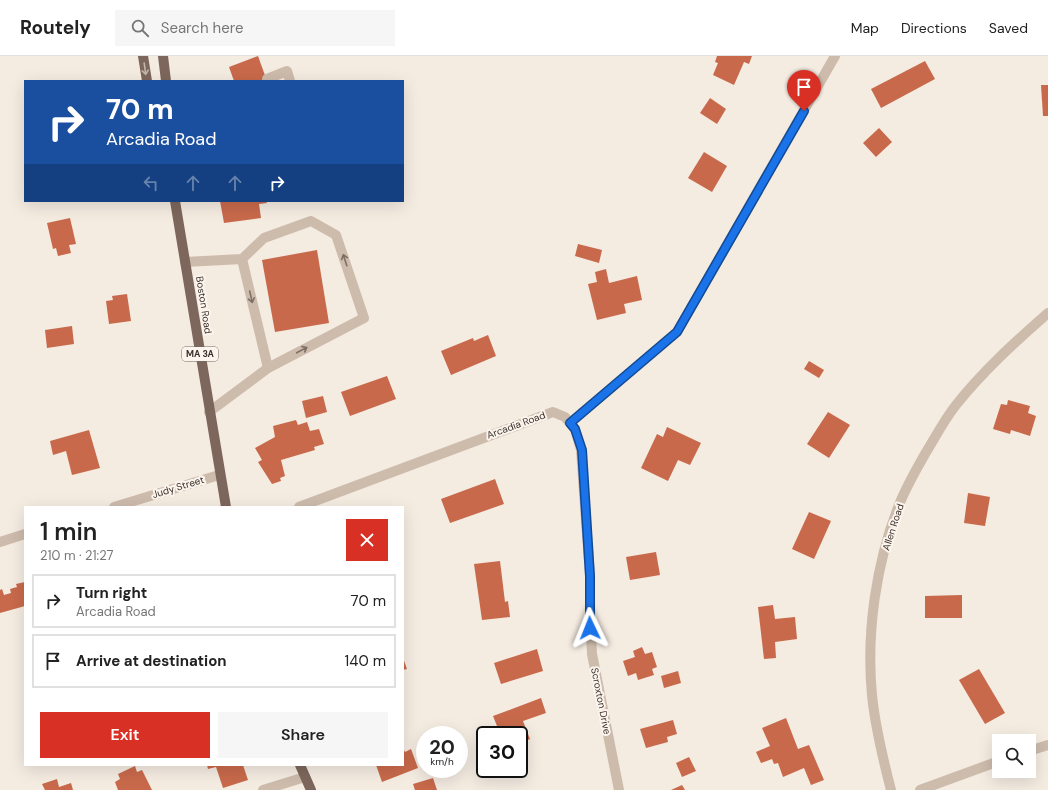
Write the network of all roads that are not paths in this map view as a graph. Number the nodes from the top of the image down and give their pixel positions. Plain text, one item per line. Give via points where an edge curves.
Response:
1 (144, 56) edge
2 (835, 56) edge
3 (165, 57) edge
4 (267, 79) dead end
5 (147, 80) edge
6 (166, 80) edge
7 (290, 80) edge
8 (175, 202) edge
9 (242, 259) junction
10 (185, 262) junction
11 (1048, 314) edge
12 (268, 368) junction
13 (209, 412) junction
14 (570, 423) junction
15 (219, 475) junction
16 (117, 506) edge
17 (226, 506) edge
18 (303, 506) edge
19 (24, 534) edge
20 (0, 542) edge
21 (1048, 746) edge
22 (1036, 749) edge
23 (992, 764) edge
24 (300, 766) edge
25 (305, 777) junction
26 (263, 790) edge
27 (311, 790) edge
28 (619, 790) edge
29 (891, 790) edge
30 (920, 790) edge

1 -> 5 main road
2 - 14 street via 677,332
3 - 6 main road
4 - 7 street via 287,71
8 - 10 main road, Boston Road / MA 3A
9 - 10 street
9 -> 12 street
12 -> 9 street via 364,318 336,235 311,221 264,238
10 - 13 main road, Boston Road / MA 3A
11 - 29 street, Allen Road via 1004,352 954,406 914,474 892,525 874,600 870,670 875,719
12 - 13 street
13 - 15 main road, Boston Road / MA 3A
14 - 18 street, Arcadia Road via 565,417 553,412
14 - 28 street, Scroxton Drive via 575,429 582,450 592,654
15 - 16 street, Judy Street
15 - 17 main road, Boston Road / MA 3A
19 - 20 street
21 - 22 street
23 - 30 street
24 - 25 main road
25 - 26 street
25 - 27 main road

